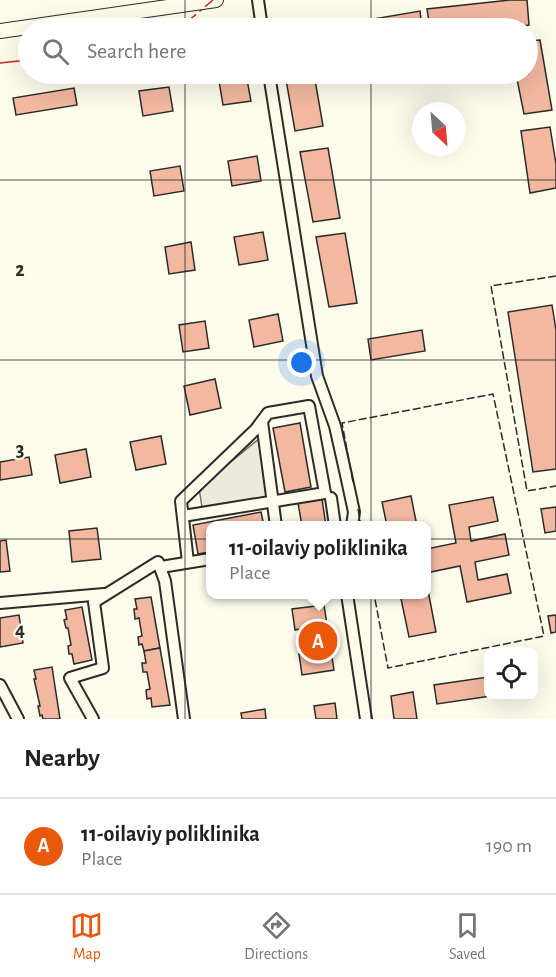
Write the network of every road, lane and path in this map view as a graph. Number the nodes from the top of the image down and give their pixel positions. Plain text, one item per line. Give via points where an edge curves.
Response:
1 (216, 0) edge
2 (258, 0) edge
3 (94, 18) edge
4 (261, 18) edge
5 (18, 29) edge
6 (0, 32) edge
7 (271, 84) edge
8 (262, 422) junction
9 (331, 498) dead end
10 (273, 502) junction
11 (183, 516) junction
12 (275, 521) edge
13 (334, 521) edge
14 (353, 521) edge
15 (206, 560) edge
16 (188, 562) junction
17 (160, 567) junction
18 (107, 593) junction
19 (348, 599) edge
20 (0, 603) edge
21 (0, 685) edge
22 (18, 719) edge
23 (93, 719) edge
24 (184, 719) edge
25 (366, 719) edge

1 - 3 main road
2 - 4 street
5 - 6 main road
7 - 14 street via 317,376 337,435
8 - 10 street
8 - 10 street via 268,414 309,406 326,494
8 - 11 street via 181,501
9 - 13 street
10 - 11 street
10 - 12 street
11 - 16 street
15 - 16 street
16 - 17 street
17 - 18 street via 158,562
17 - 24 street
18 - 20 street
18 - 23 street via 94,602 103,668 70,678
19 - 25 street
21 - 22 street

